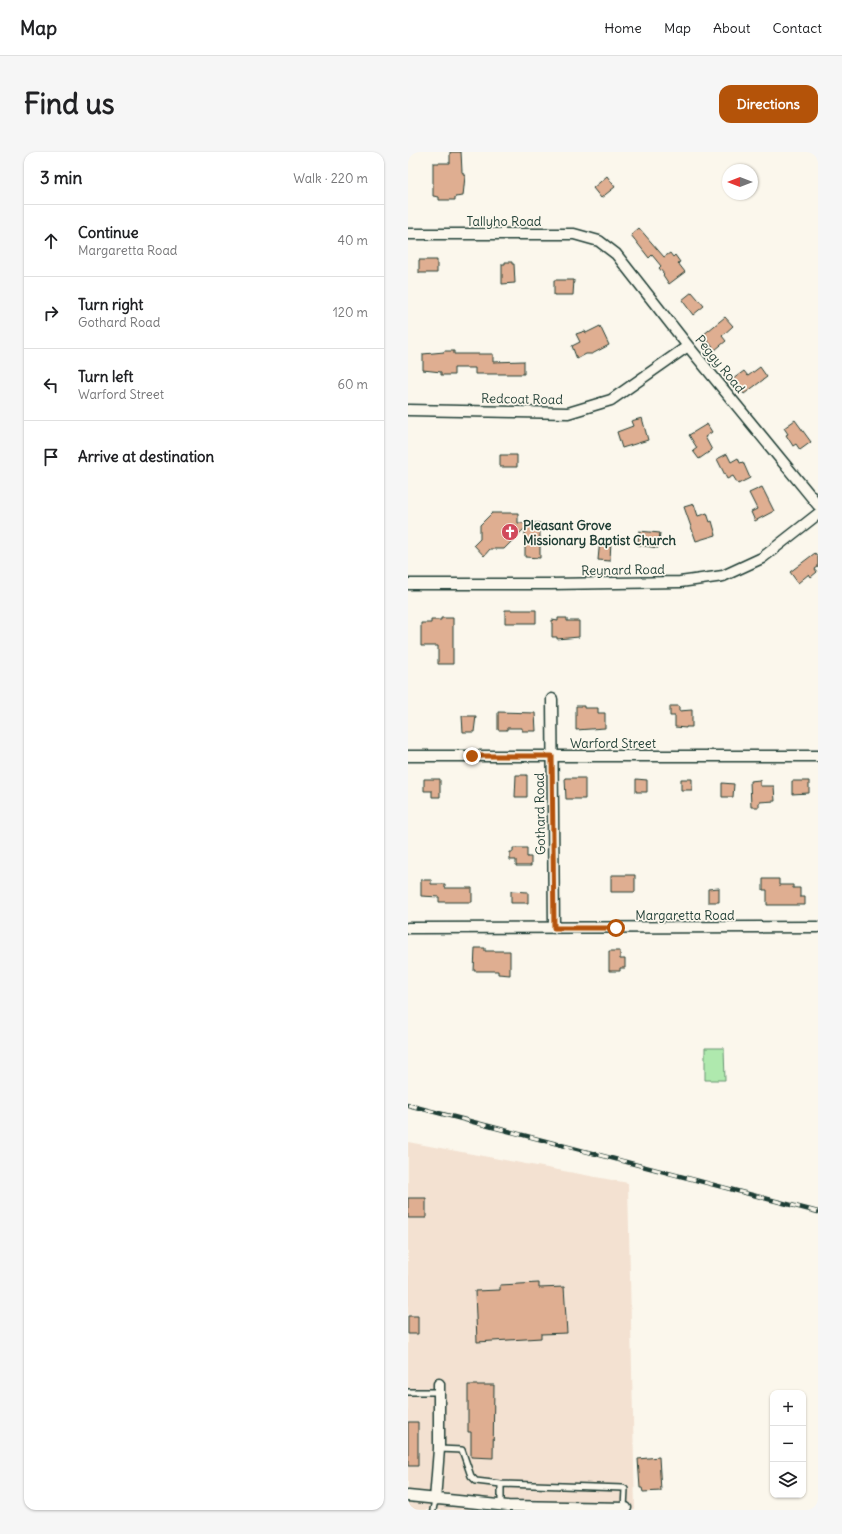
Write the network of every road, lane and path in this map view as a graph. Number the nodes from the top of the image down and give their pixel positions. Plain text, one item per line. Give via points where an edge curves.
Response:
1 (408, 234) edge
2 (599, 241) joint
3 (688, 346) junction
4 (408, 410) edge
5 (818, 505) edge
6 (818, 514) edge
7 (408, 584) edge
8 (552, 699) dead end
9 (408, 756) edge
10 (552, 756) junction
11 (818, 756) edge
12 (818, 927) edge
13 (408, 928) edge
14 (554, 928) junction
15 (439, 1388) joint
16 (408, 1392) edge
17 (439, 1450) junction
18 (500, 1484) junction
19 (408, 1496) edge
20 (435, 1500) junction
21 (501, 1506) junction
22 (625, 1508) joint
23 (599, 1509) edge
24 (433, 1510) edge

1 - 2 street, Tallyho Road via 574,234
2 - 3 street, Peggy Road via 616,254
3 - 4 street, Redcoat Road via 611,400 568,413
3 - 5 street, Peggy Road
6 - 7 street, Reynard Road via 762,558 723,576 680,582
8 - 10 street, Gothard Road
9 - 10 street, Warford Street
10 - 11 street, Warford Street
10 - 14 street, Gothard Road
12 - 14 street, Margaretta Road
13 - 14 street, Margaretta Road
15 - 16 lane
15 - 17 street
17 - 18 lane via 462,1450 471,1476 476,1481
17 - 20 street
18 - 21 lane
18 - 22 lane via 623,1488
19 - 20 street
20 - 21 street
20 - 24 lane
21 - 23 street
22 - 23 street

